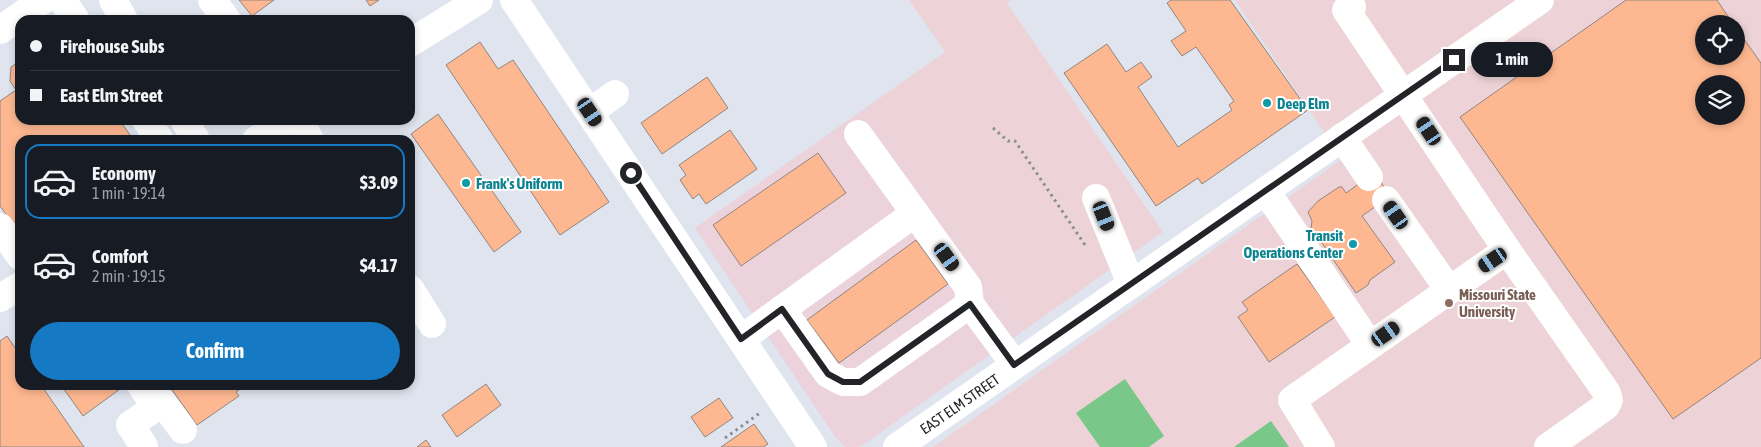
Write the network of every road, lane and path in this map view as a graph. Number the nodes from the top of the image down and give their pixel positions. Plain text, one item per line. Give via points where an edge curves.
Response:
1 (43, 0) edge
2 (62, 0) edge
3 (112, 0) edge
4 (212, 0) edge
5 (479, 0) edge
6 (514, 0) edge
7 (1540, 0) edge
8 (1352, 7) dead end
9 (22, 15) edge
10 (72, 15) edge
11 (121, 15) edge
12 (223, 15) edge
13 (15, 20) edge
14 (0, 30) edge
15 (415, 40) edge
16 (615, 94) dead end
17 (1404, 94) junction
18 (590, 112) junction
19 (280, 125) edge
20 (993, 128) dead end
21 (858, 134) dead end
22 (264, 135) edge
23 (1342, 138) junction
24 (1369, 176) dead end
25 (1266, 191) junction
26 (1096, 198) dead end
27 (1386, 200) dead end
28 (915, 213) junction
29 (0, 227) edge
30 (15, 249) edge
31 (1088, 250) dead end
32 (1507, 250) junction
33 (1131, 284) junction
34 (15, 289) edge
35 (1448, 290) junction
36 (415, 297) edge
37 (0, 298) edge
38 (970, 304) junction
39 (782, 309) junction
40 (432, 324) dead end
41 (741, 339) junction
42 (1370, 345) junction
43 (1014, 365) junction
44 (149, 396) edge
45 (762, 411) dead end
46 (184, 430) dead end
47 (725, 438) dead end
48 (144, 446) dead end
49 (813, 447) edge
50 (897, 447) edge
51 (1321, 447) edge
52 (1548, 447) edge

1 - 9 street
2 - 10 street
3 - 11 street
4 - 12 street
5 - 15 street
6 - 18 street
7 - 17 street, EAST ELM STREET
8 - 17 street via 1346,10
13 - 14 street
16 - 18 street
17 - 23 street, EAST ELM STREET
17 - 32 street
18 - 41 street
19 - 22 street
20 - 31 path via 1008,141 1015,141
21 - 28 street
23 - 24 street
23 - 25 street, EAST ELM STREET
25 - 33 street, EAST ELM STREET
25 - 42 street
26 - 33 street
27 - 35 street
28 - 38 street via 968,287
28 - 39 street
29 - 30 street
32 - 35 street
32 - 52 street via 1610,400
33 - 43 street, EAST ELM STREET
34 - 37 street
35 - 42 street
36 - 40 street
38 - 39 street via 860,382 843,382 828,374
38 - 43 street
39 - 41 street
41 - 49 street
42 - 51 street via 1292,400
43 - 50 street, EAST ELM STREET
44 - 46 street via 162,402
44 - 48 street via 130,425
45 - 47 path

